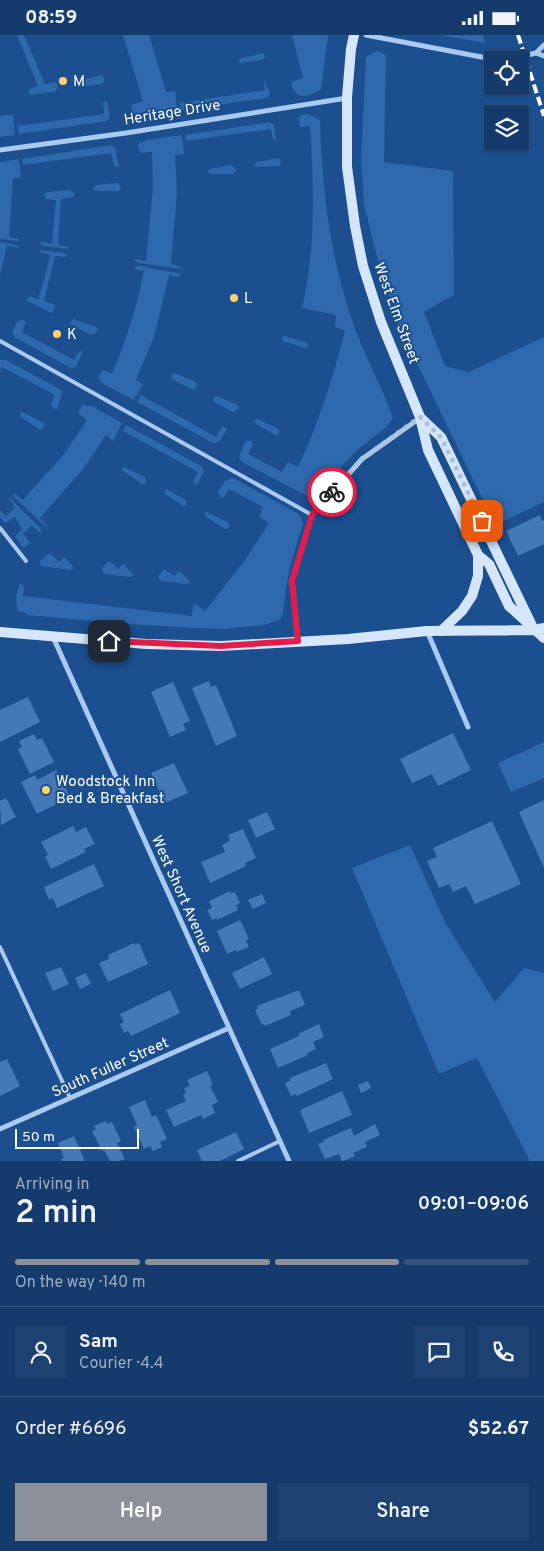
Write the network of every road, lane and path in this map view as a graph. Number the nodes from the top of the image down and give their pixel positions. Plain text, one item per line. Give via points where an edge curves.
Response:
1 (354, 35) edge
2 (366, 35) edge
3 (544, 45) edge
4 (536, 53) junction
5 (529, 55) edge
6 (544, 56) edge
7 (484, 57) edge
8 (348, 97) junction
9 (0, 150) edge
10 (0, 341) edge
11 (420, 417) junction
12 (312, 515) junction
13 (0, 528) edge
14 (478, 555) junction
15 (26, 561) dead end
16 (539, 629) edge
17 (427, 631) junction
18 (441, 631) junction
19 (0, 632) edge
20 (53, 637) junction
21 (544, 638) edge
22 (298, 641) junction
23 (468, 727) dead end
24 (0, 947) edge
25 (229, 1028) junction
26 (70, 1099) junction
27 (0, 1129) edge
28 (280, 1141) junction
29 (238, 1161) edge
30 (289, 1161) edge

1 - 8 street, West Elm Street
2 - 7 street
3 - 4 street
4 - 5 street
4 - 6 street
8 - 9 street, Heritage Drive
8 - 11 street, West Elm Street via 347,167 354,226 380,322
10 - 12 lane
11 - 12 street via 362,459
11 - 14 street, West Elm Street via 428,450
11 - 16 street, West Elm Street via 441,437
12 - 22 street via 292,581
13 - 15 lane
14 - 16 street, West Elm Street via 489,564 509,606
14 - 18 street, West Elm Street via 478,575 472,596
16 - 18 street
16 - 21 street
17 - 18 street
17 - 22 street
17 - 23 street
19 - 20 street
20 - 22 street via 221,646
20 - 25 street, West Short Avenue
24 - 26 lane
25 - 26 street, South Fuller Street
25 - 28 street, West Short Avenue
26 - 27 street, South Fuller Street
28 - 29 lane
28 - 30 street, West Short Avenue

